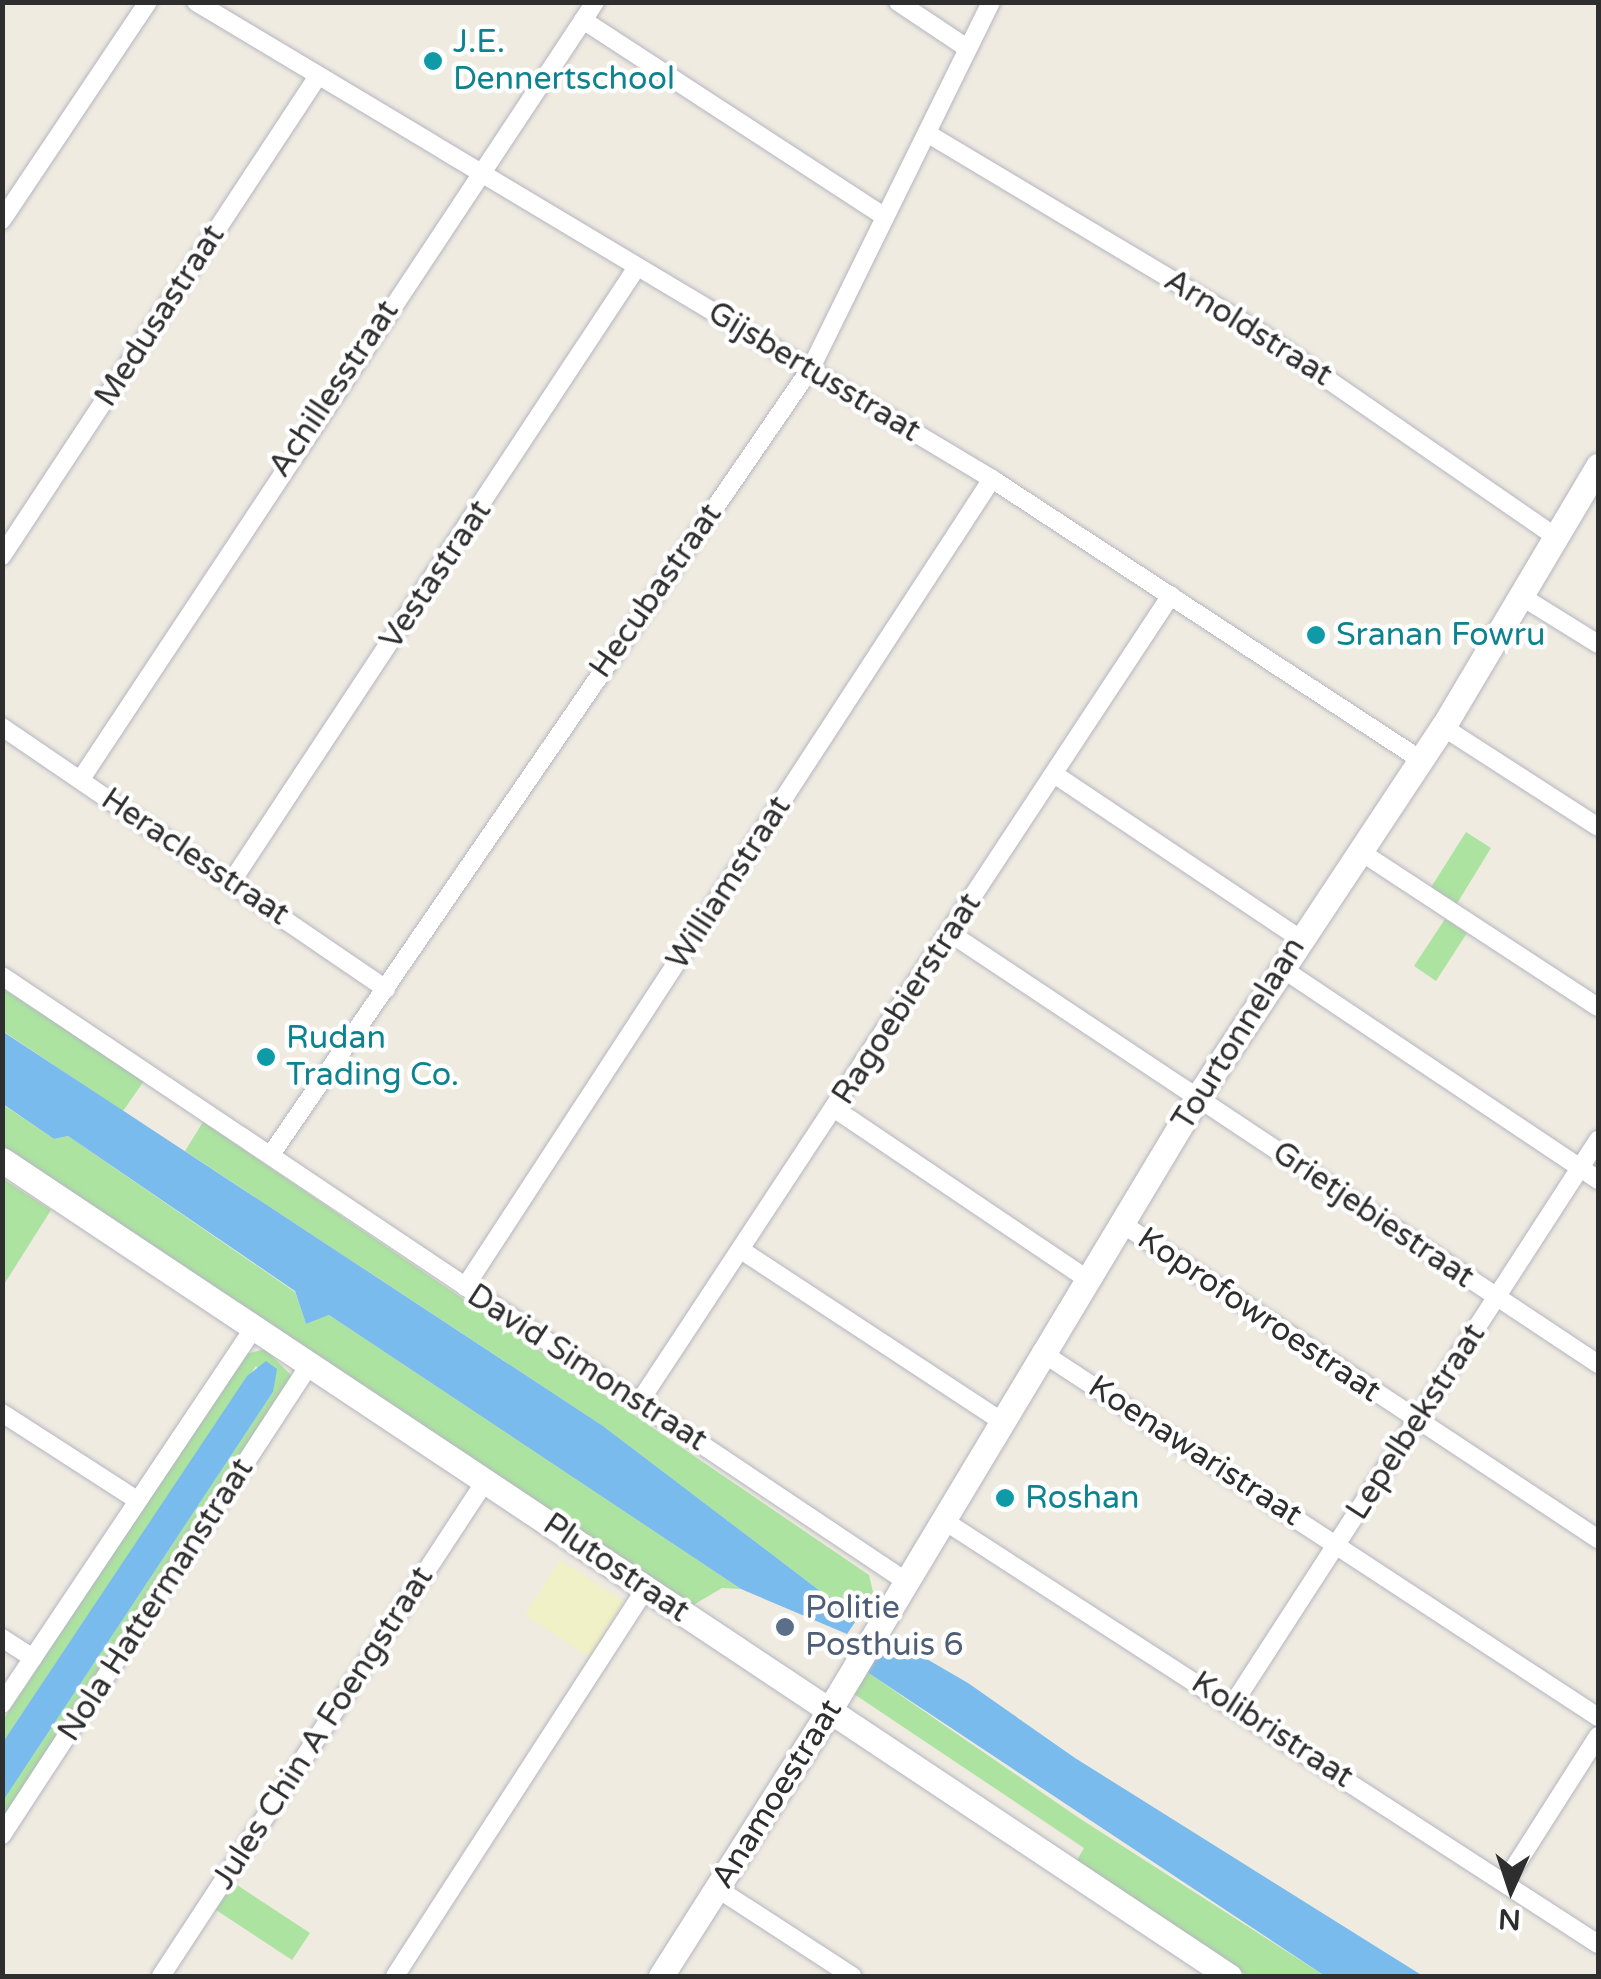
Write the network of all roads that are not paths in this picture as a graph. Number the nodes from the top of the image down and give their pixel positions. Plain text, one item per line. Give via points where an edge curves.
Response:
1 (148, 2) edge
2 (196, 2) edge
3 (595, 2) edge
4 (898, 2) edge
5 (992, 2) edge
6 (583, 20) junction
7 (968, 48) junction
8 (318, 76) junction
9 (930, 136) junction
10 (480, 171) junction
11 (882, 215) junction
12 (2, 220) edge
13 (637, 267) junction
14 (811, 368) junction
15 (1598, 466) edge
16 (992, 480) junction
17 (1556, 536) junction
18 (2, 556) edge
19 (1171, 595) junction
20 (1524, 598) junction
21 (1598, 644) edge
22 (2, 727) edge
23 (1443, 727) junction
24 (1421, 760) junction
25 (1054, 774) junction
26 (81, 780) junction
27 (1598, 827) edge
28 (1361, 852) junction
29 (232, 880) junction
30 (950, 933) junction
31 (1299, 938) junction
32 (1280, 967) junction
33 (2, 976) edge
34 (386, 988) junction
35 (1598, 1007) edge
36 (1197, 1098) junction
37 (836, 1109) junction
38 (1598, 1140) edge
39 (272, 1153) junction
40 (2, 1160) edge
41 (1579, 1167) junction
42 (1598, 1180) edge
43 (1121, 1223) junction
44 (741, 1250) junction
45 (1086, 1278) junction
46 (464, 1287) junction
47 (1498, 1297) junction
48 (254, 1326) junction
49 (1041, 1352) junction
50 (310, 1364) junction
51 (1598, 1364) edge
52 (640, 1401) junction
53 (2, 1413) edge
54 (1416, 1420) junction
55 (1001, 1421) junction
56 (486, 1480) junction
57 (137, 1500) junction
58 (944, 1520) junction
59 (1598, 1539) edge
60 (1336, 1543) junction
61 (904, 1580) junction
62 (647, 1587) junction
63 (886, 1607) joint
64 (2, 1638) edge
65 (33, 1658) junction
66 (2, 1704) edge
67 (1233, 1704) junction
68 (827, 1714) junction
69 (1598, 1717) edge
70 (1598, 1736) edge
71 (2, 1836) edge
72 (1506, 1882) junction
73 (718, 1889) junction
74 (1598, 1944) edge
75 (160, 1976) edge
76 (394, 1976) edge
77 (661, 1976) edge
78 (852, 1976) edge
79 (1229, 1976) edge

1 - 12 street
2 - 8 street, Gijsbertusstraat
3 - 6 street, Achillesstraat
4 - 7 street
5 - 7 street, Hecubastraat
6 - 10 street, Achillesstraat
6 - 11 street
7 - 9 street, Hecubastraat
8 - 10 street, Gijsbertusstraat
8 - 18 street, Medusastraat
9 - 11 street, Hecubastraat
9 - 17 street, Arnoldstraat via 1256,330
10 - 13 street, Gijsbertusstraat
10 - 26 street, Achillesstraat
11 - 14 street, Hecubastraat
13 - 14 street, Gijsbertusstraat
13 - 29 street, Vestastraat
14 - 16 street, Gijsbertusstraat
14 - 34 street, Hecubastraat
15 - 17 street, Tourtonnelaan
16 - 19 street, Gijsbertusstraat
16 - 46 street, Williamstraat
17 - 20 street, Tourtonnelaan
19 - 24 street, Gijsbertusstraat
19 - 25 street, Ragoebierstraat
20 - 21 street
20 - 23 street, Tourtonnelaan
22 - 26 street, Heraclesstraat
23 - 24 street, Tourtonnelaan
23 - 27 street
24 - 28 street, Tourtonnelaan
25 - 30 street, Ragoebierstraat
25 - 31 street
26 - 29 street, Heraclesstraat
28 - 31 street, Tourtonnelaan
28 - 35 street
29 - 34 street, Heraclesstraat
30 - 36 street, Grietjebiestraat
30 - 37 street, Ragoebierstraat
31 - 32 street, Tourtonnelaan
32 - 36 street, Tourtonnelaan
32 - 41 street
33 - 39 street, David Simonstraat
34 - 39 street, Hecubastraat
36 - 43 street, Tourtonnelaan
36 - 47 street, Grietjebiestraat
37 - 44 street, Ragoebierstraat
37 - 45 street
38 - 41 street, Lepelbekstraat
39 - 46 street, David Simonstraat
40 - 48 street, Plutostraat
41 - 42 street
41 - 47 street, Lepelbekstraat
43 - 45 street, Tourtonnelaan
43 - 54 street, Koprofowroestraat
44 - 52 street, Ragoebierstraat
44 - 55 street
45 - 49 street, Tourtonnelaan
46 - 52 street, David Simonstraat
47 - 51 street, Grietjebiestraat
47 - 54 street, Lepelbekstraat
48 - 50 street, Plutostraat
48 - 57 street
49 - 55 street, Tourtonnelaan
49 - 60 street, Koenawaristraat
50 - 56 street, Plutostraat
50 - 71 street, Nola Hattermanstraat
52 - 61 street, David Simonstraat
53 - 57 street
54 - 59 street, Koprofowroestraat
54 - 60 street, Lepelbekstraat
55 - 58 street, Tourtonnelaan
56 - 62 street, Plutostraat
56 - 75 street, Jules Chin A Foengstraat
57 - 65 street
58 - 61 street, Tourtonnelaan
58 - 67 street, Kolibristraat
60 - 67 street, Lepelbekstraat
60 - 69 street, Koenawaristraat
61 - 63 street, Tourtonnelaan
62 - 68 street, Plutostraat
62 - 76 street
63 - 68 street, Anamoestraat
64 - 65 street
65 - 66 street
67 - 72 street, Kolibristraat
68 - 73 street, Anamoestraat
68 - 79 street, Plutostraat
70 - 72 street
72 - 74 street, Kolibristraat
73 - 77 street, Anamoestraat
73 - 78 street

